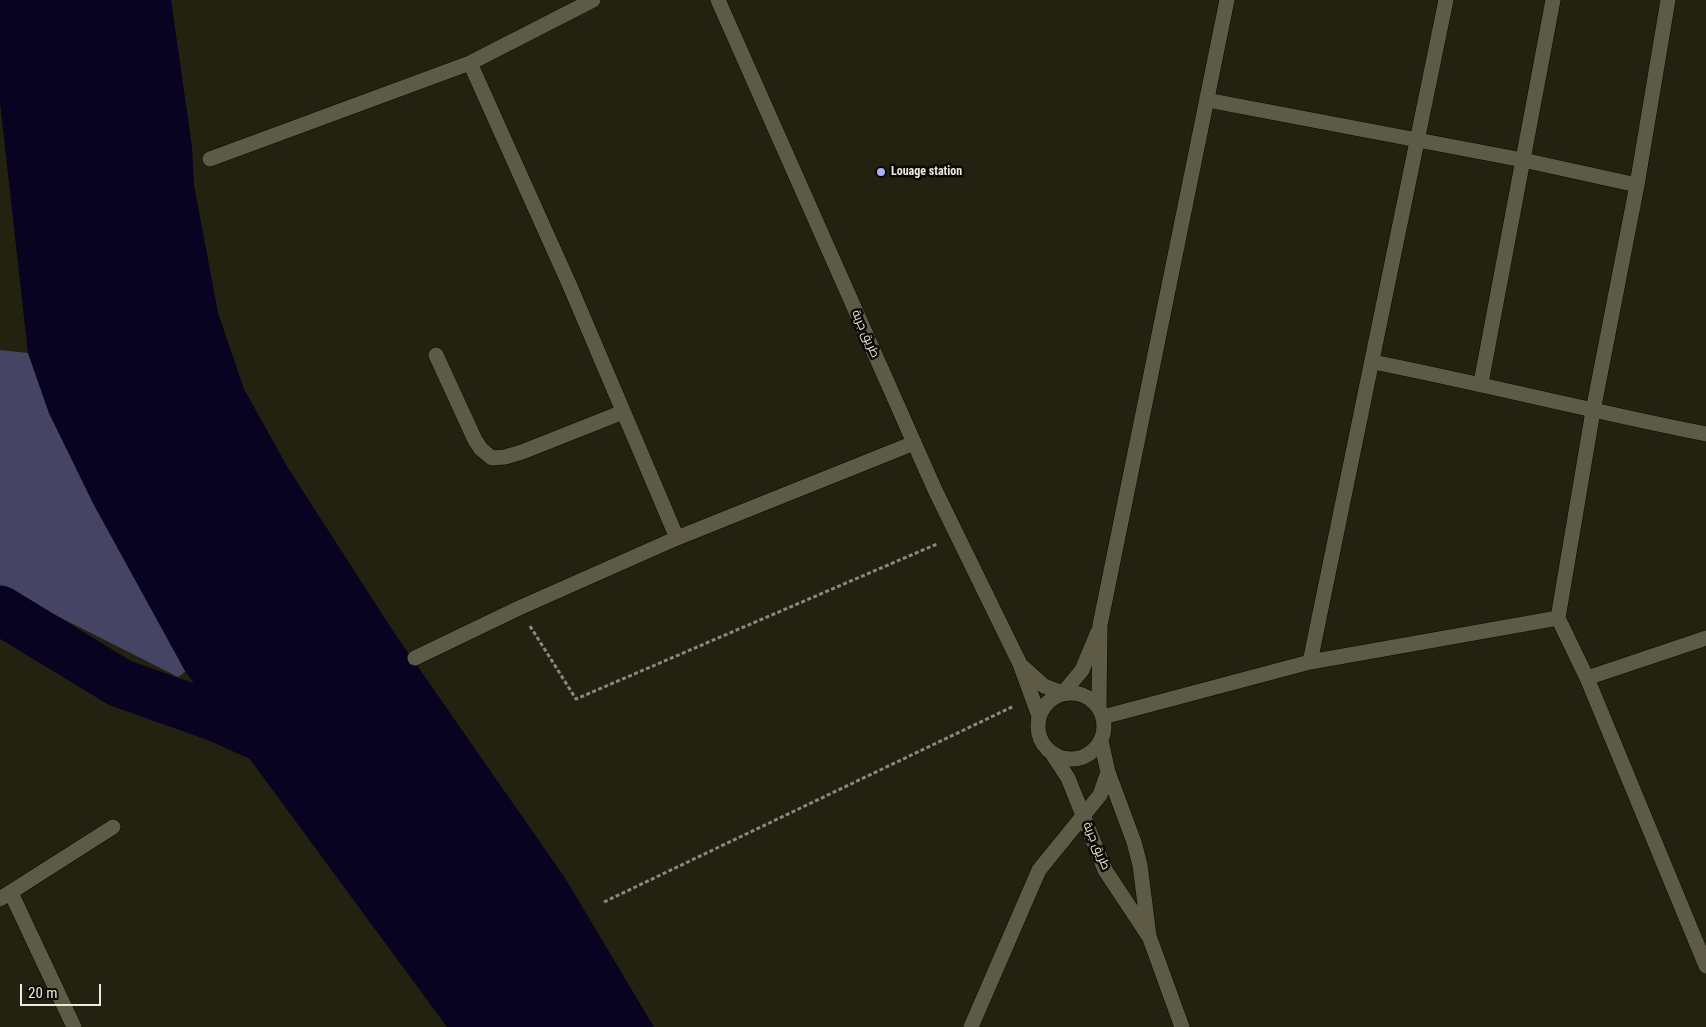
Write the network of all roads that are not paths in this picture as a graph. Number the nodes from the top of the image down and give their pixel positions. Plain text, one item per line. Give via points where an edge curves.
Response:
1 (593, 0) edge
2 (718, 0) edge
3 (1227, 0) edge
4 (1446, 0) edge
5 (1553, 0) edge
6 (1668, 0) edge
7 (470, 64) junction
8 (1207, 100) junction
9 (1419, 142) junction
10 (210, 159) dead end
11 (1523, 160) junction
12 (1637, 186) junction
13 (436, 356) dead end
14 (1373, 362) junction
15 (1480, 383) junction
16 (1593, 411) junction
17 (624, 412) junction
18 (1706, 434) edge
19 (914, 442) junction
20 (677, 538) junction
21 (1558, 618) junction
22 (1100, 626) junction
23 (1706, 638) edge
24 (415, 658) dead end
25 (1310, 662) junction
26 (1020, 664) junction
27 (1587, 678) junction
28 (1063, 693) junction
29 (1101, 712) junction
30 (1039, 716) junction
31 (1101, 740) junction
32 (1050, 752) junction
33 (1108, 772) junction
34 (1083, 815) junction
35 (113, 827) dead end
36 (6, 896) edge
37 (1149, 936) junction
38 (1706, 966) edge
39 (74, 1027) edge
40 (971, 1027) edge
41 (1182, 1027) edge

1 - 7 street
2 - 19 street, طريق جربة
3 - 8 street
4 - 9 street
5 - 11 street
6 - 12 street
7 - 10 street
7 - 17 street
8 - 9 street
8 - 22 street
9 - 11 street
9 - 14 street
11 - 12 street
11 - 15 street
12 - 16 street
13 - 17 street via 476,440 492,458 522,452
14 - 15 street
14 - 25 street
15 - 16 street
16 - 18 street
16 - 21 street
17 - 20 street
19 - 20 street
19 - 26 street, طريق جربة via 956,536
20 - 24 street
21 - 25 street
21 - 27 street
22 - 28 street via 1082,670
22 - 29 street
23 - 27 street
25 - 29 street
26 - 28 street, طريق جربة via 1044,686
26 - 30 street, طريق جربة
27 - 38 street
28 - 29 street via 1083,694
28 - 30 street via 1052,698
29 - 31 street via 1104,725
30 - 32 street via 1039,736
31 - 32 street via 1096,749 1078,758 1068,759
31 - 33 street, طريق جربة
32 - 34 street, طريق جربة via 1068,778
33 - 34 street via 1100,795
33 - 37 street, طريق جربة via 1140,865
34 - 37 street, طريق جربة via 1105,870
34 - 40 street via 1039,870
35 - 36 street
36 - 39 street
37 - 41 street, طريق جربة

